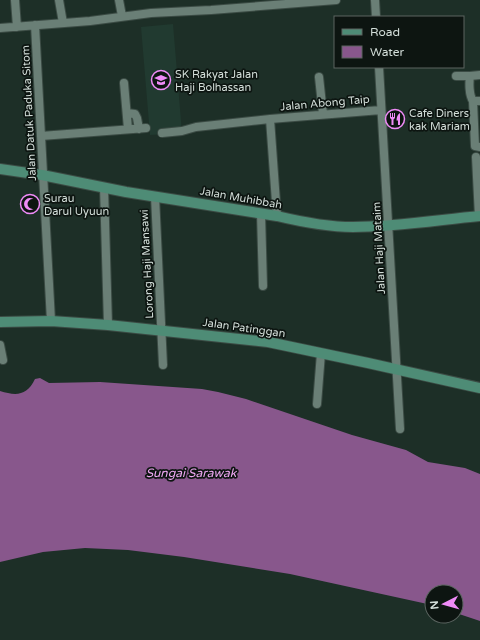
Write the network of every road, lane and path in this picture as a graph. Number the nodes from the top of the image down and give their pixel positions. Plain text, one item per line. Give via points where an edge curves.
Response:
1 (15, 0) edge
2 (59, 0) edge
3 (119, 0) edge
4 (336, 0) edge
5 (375, 0) edge
6 (260, 3) edge
7 (122, 16) junction
8 (376, 16) edge
9 (63, 23) junction
10 (35, 25) junction
11 (17, 27) junction
12 (0, 28) edge
13 (379, 68) edge
14 (480, 75) edge
15 (456, 76) dead end
16 (470, 76) junction
17 (319, 77) dead end
18 (124, 83) dead end
19 (477, 101) edge
20 (381, 110) junction
21 (127, 113) junction
22 (323, 114) junction
23 (270, 118) junction
24 (128, 129) junction
25 (162, 133) dead end
26 (41, 136) junction
27 (480, 147) edge
28 (476, 157) dead end
29 (0, 169) edge
30 (42, 175) junction
31 (104, 187) junction
32 (155, 196) junction
33 (261, 214) junction
34 (277, 216) junction
35 (479, 216) edge
36 (388, 225) junction
37 (263, 286) dead end
38 (51, 321) junction
39 (0, 322) edge
40 (108, 325) junction
41 (161, 331) junction
42 (0, 345) edge
43 (321, 353) junction
44 (3, 360) dead end
45 (164, 365) dead end
46 (397, 370) junction
47 (480, 388) edge
48 (317, 404) dead end
49 (400, 429) dead end

1 - 11 street
2 - 9 street
3 - 7 street
4 - 6 street
5 - 8 street
6 - 7 street
7 - 9 street
9 - 10 street
10 - 11 street
10 - 26 street, Jalan Datuk Paduka Sitom
11 - 12 street
13 - 20 street, Jalan Haji Mataim
14 - 16 street
15 - 16 street
16 - 19 street via 471,97
17 - 22 street
18 - 21 street
19 - 27 street via 475,146
20 - 22 street, Jalan Abong Taip
20 - 36 street, Jalan Haji Mataim
21 - 24 street
21 - 24 street via 135,114 142,128
22 - 23 street, Jalan Abong Taip
23 - 25 street, Jalan Abong Taip
23 - 34 street, Jalan Abong Taip
24 - 26 street
26 - 30 street, Jalan Datuk Paduka Sitom
28 - 35 street
29 - 30 main road, Jalan Muhibbah
30 - 31 main road, Jalan Muhibbah
30 - 38 street, Jalan Datuk Paduka Sitom
31 - 32 main road, Jalan Muhibbah
31 - 40 street
32 - 33 main road, Jalan Muhibbah
32 - 41 street, Lorong Haji Mansawi
33 - 34 main road, Jalan Muhibbah
33 - 37 street
34 - 36 main road, Jalan Muhibbah via 301,222 341,226
35 - 36 main road, Jalan Muhibbah
36 - 46 street, Jalan Haji Mataim
38 - 39 main road, Jalan Patinggan
38 - 40 main road, Jalan Patinggan
40 - 41 main road, Jalan Patinggan
41 - 43 main road, Jalan Patinggan via 268,342
41 - 45 street, Lorong Haji Mansawi
42 - 44 street
43 - 46 main road, Jalan Patinggan
43 - 48 street
46 - 47 main road, Jalan Patinggan
46 - 49 street, Jalan Haji Mataim

